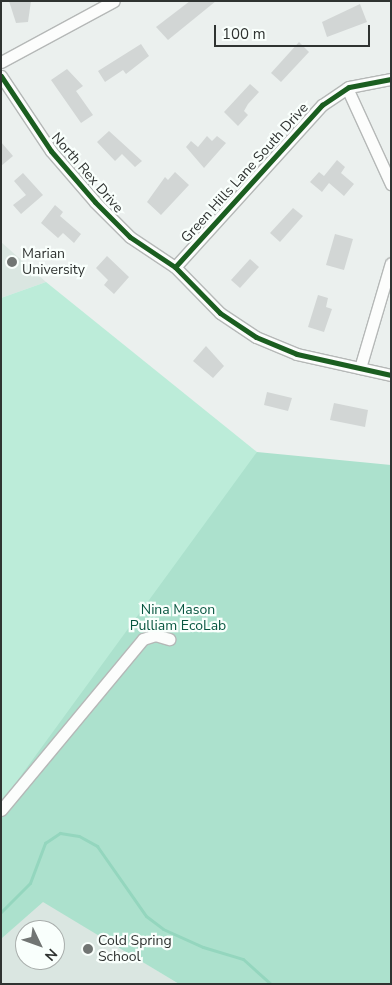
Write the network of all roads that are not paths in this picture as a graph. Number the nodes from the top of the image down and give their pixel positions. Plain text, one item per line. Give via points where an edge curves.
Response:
1 (114, 1) edge
2 (1, 62) edge
3 (1, 76) edge
4 (391, 79) edge
5 (347, 88) junction
6 (391, 184) edge
7 (391, 263) edge
8 (175, 266) junction
9 (360, 368) junction
10 (391, 375) edge
11 (169, 639) dead end
12 (1, 810) edge

1 - 2 street
3 - 8 street, North Rex Drive via 34,128 84,190 130,237
4 - 5 street, Green Hills Lane South Drive
5 - 6 street
5 - 8 street, Green Hills Lane South Drive via 316,111
7 - 9 street
8 - 9 street, North Rex Drive via 212,307 256,337 297,354
9 - 10 street, North Rex Drive
11 - 12 street via 155,635 143,639

